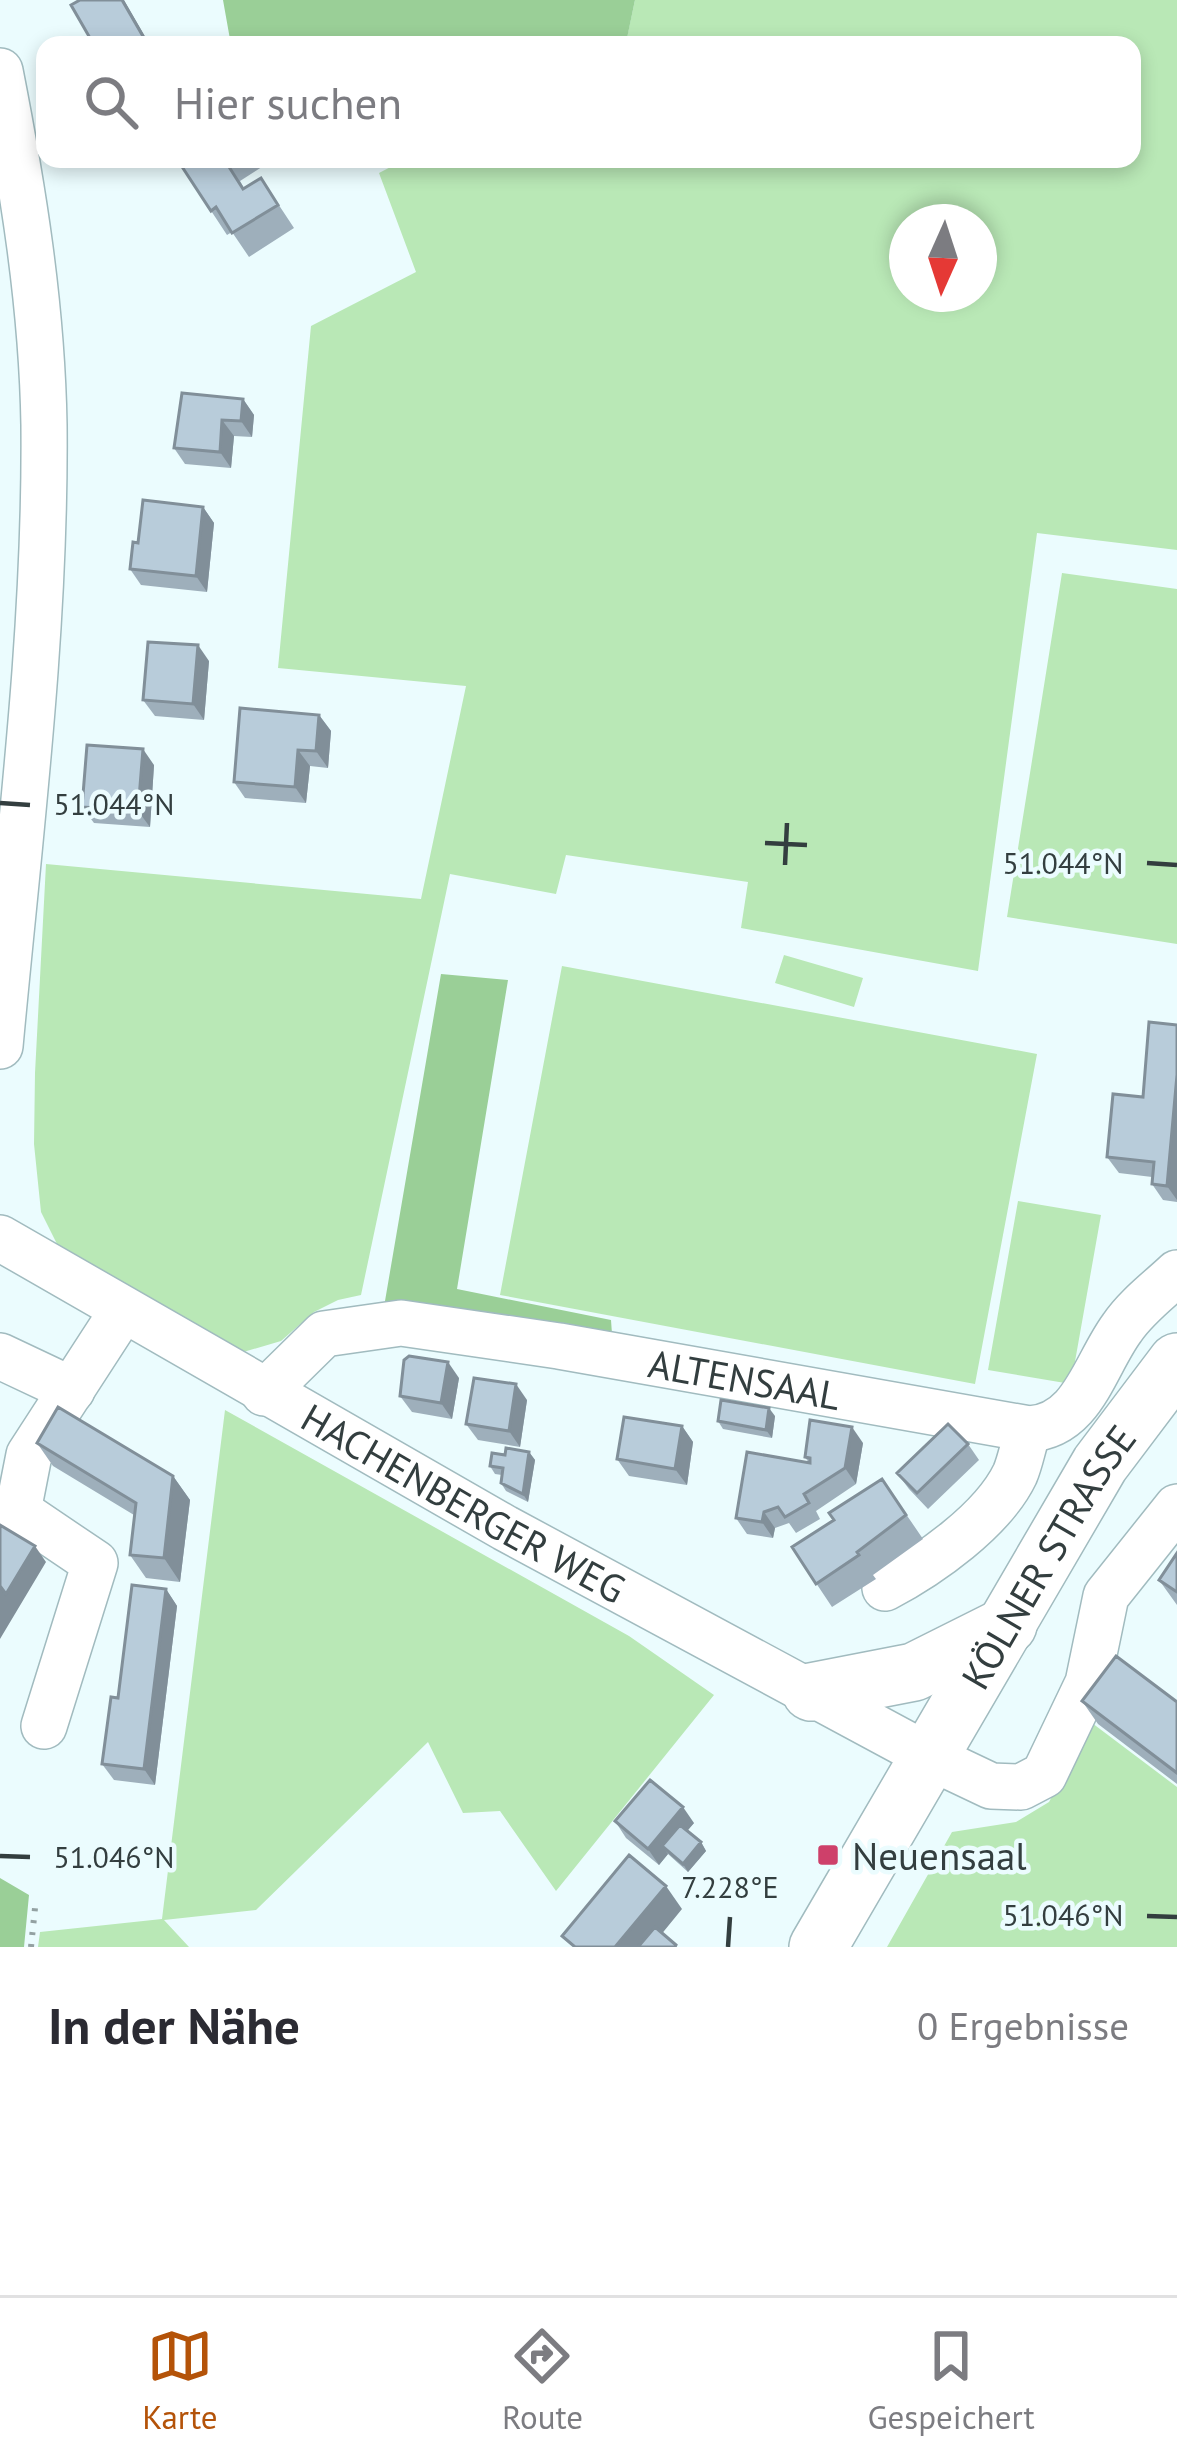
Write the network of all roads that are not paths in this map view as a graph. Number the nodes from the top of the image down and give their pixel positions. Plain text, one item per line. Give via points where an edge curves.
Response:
1 (0, 71) edge
2 (20, 328) edge
3 (0, 1046) edge
4 (0, 1238) edge
5 (1177, 1273) edge
6 (123, 1310) junction
7 (0, 1356) edge
8 (1177, 1362) edge
9 (72, 1390) junction
10 (264, 1393) junction
11 (1029, 1429) junction
12 (1177, 1507) edge
13 (886, 1588) dead end
14 (1008, 1625) junction
15 (812, 1692) junction
16 (44, 1726) dead end
17 (932, 1758) junction
18 (818, 1947) edge

1 - 2 street via 25,196
2 - 3 street via 44,516
4 - 6 street, HACHENBERGER WEG
5 - 11 street via 1124,1324 1069,1417
6 - 9 street
6 - 10 street, HACHENBERGER WEG
7 - 9 street
8 - 14 main road, KÖLNER STRASSE via 1100,1464
9 - 16 street via 29,1455 17,1511 95,1563
10 - 11 street, ALTENSAAL via 324,1334 401,1323
10 - 15 street, HACHENBERGER WEG
11 - 13 street via 1012,1481 955,1545
12 - 17 street, KÖLNER STRASSE via 1106,1596 1088,1683 1044,1775 1021,1786 991,1786
14 - 15 main road via 914,1672
14 - 17 main road, KÖLNER STRASSE
15 - 17 street, HACHENBERGER WEG
17 - 18 main road, KÖLNER STRASSE

